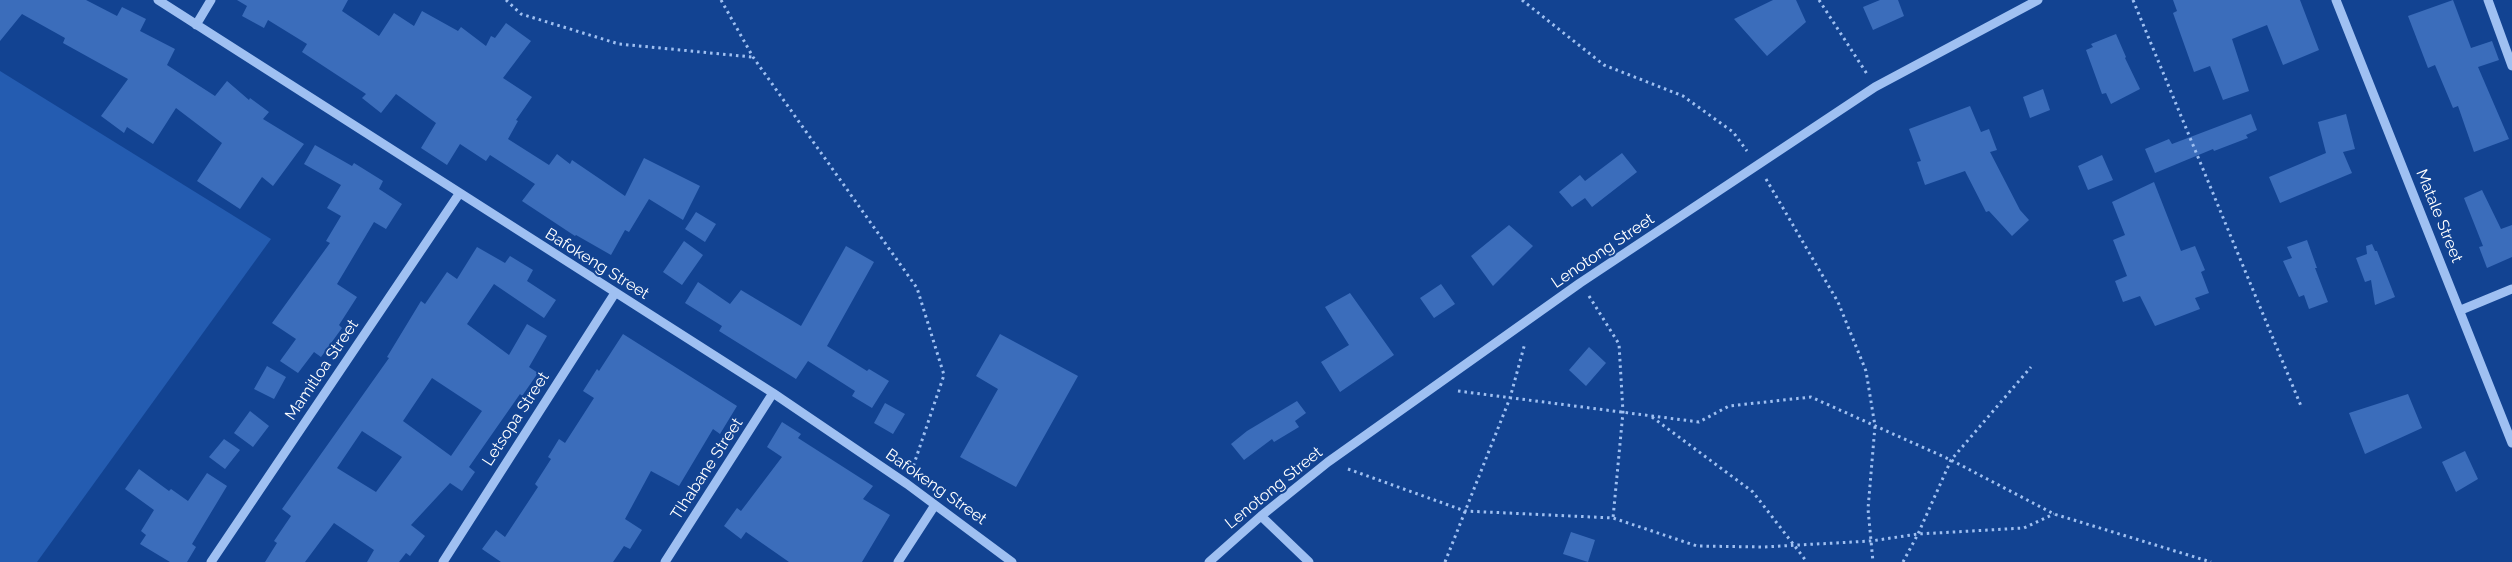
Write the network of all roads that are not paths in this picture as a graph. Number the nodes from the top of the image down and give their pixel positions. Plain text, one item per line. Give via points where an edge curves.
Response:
1 (158, 0) edge
2 (211, 0) edge
3 (2038, 0) edge
4 (2336, 0) edge
5 (2488, 0) edge
6 (196, 25) junction
7 (2512, 66) edge
8 (459, 194) junction
9 (2512, 289) edge
10 (614, 293) junction
11 (2460, 310) junction
12 (773, 393) junction
13 (2512, 443) edge
14 (935, 505) junction
15 (1261, 516) junction
16 (211, 562) edge
17 (443, 562) edge
18 (665, 562) edge
19 (898, 562) edge
20 (1012, 562) edge
21 (1209, 562) edge
22 (1309, 562) edge

1 - 6 street, Bafokeng Street
2 - 6 street
3 - 15 street, Lenotong Street via 1875,87 1820,121 1758,166 1580,283 1328,462
4 - 11 street, Matale Street
5 - 7 street
6 - 8 street, Bafokeng Street
8 - 10 street, Bafokeng Street
8 - 16 street, Mamitloa Street
9 - 11 street
10 - 12 street, Bafokeng Street
10 - 17 street, Letsopa Street
11 - 13 street, Matale Street
12 - 14 street, Bafokeng Street
12 - 18 street, Tlhabane Street
14 - 19 street
14 - 20 street, Bafokeng Street
15 - 21 street, Lenotong Street
15 - 22 street

